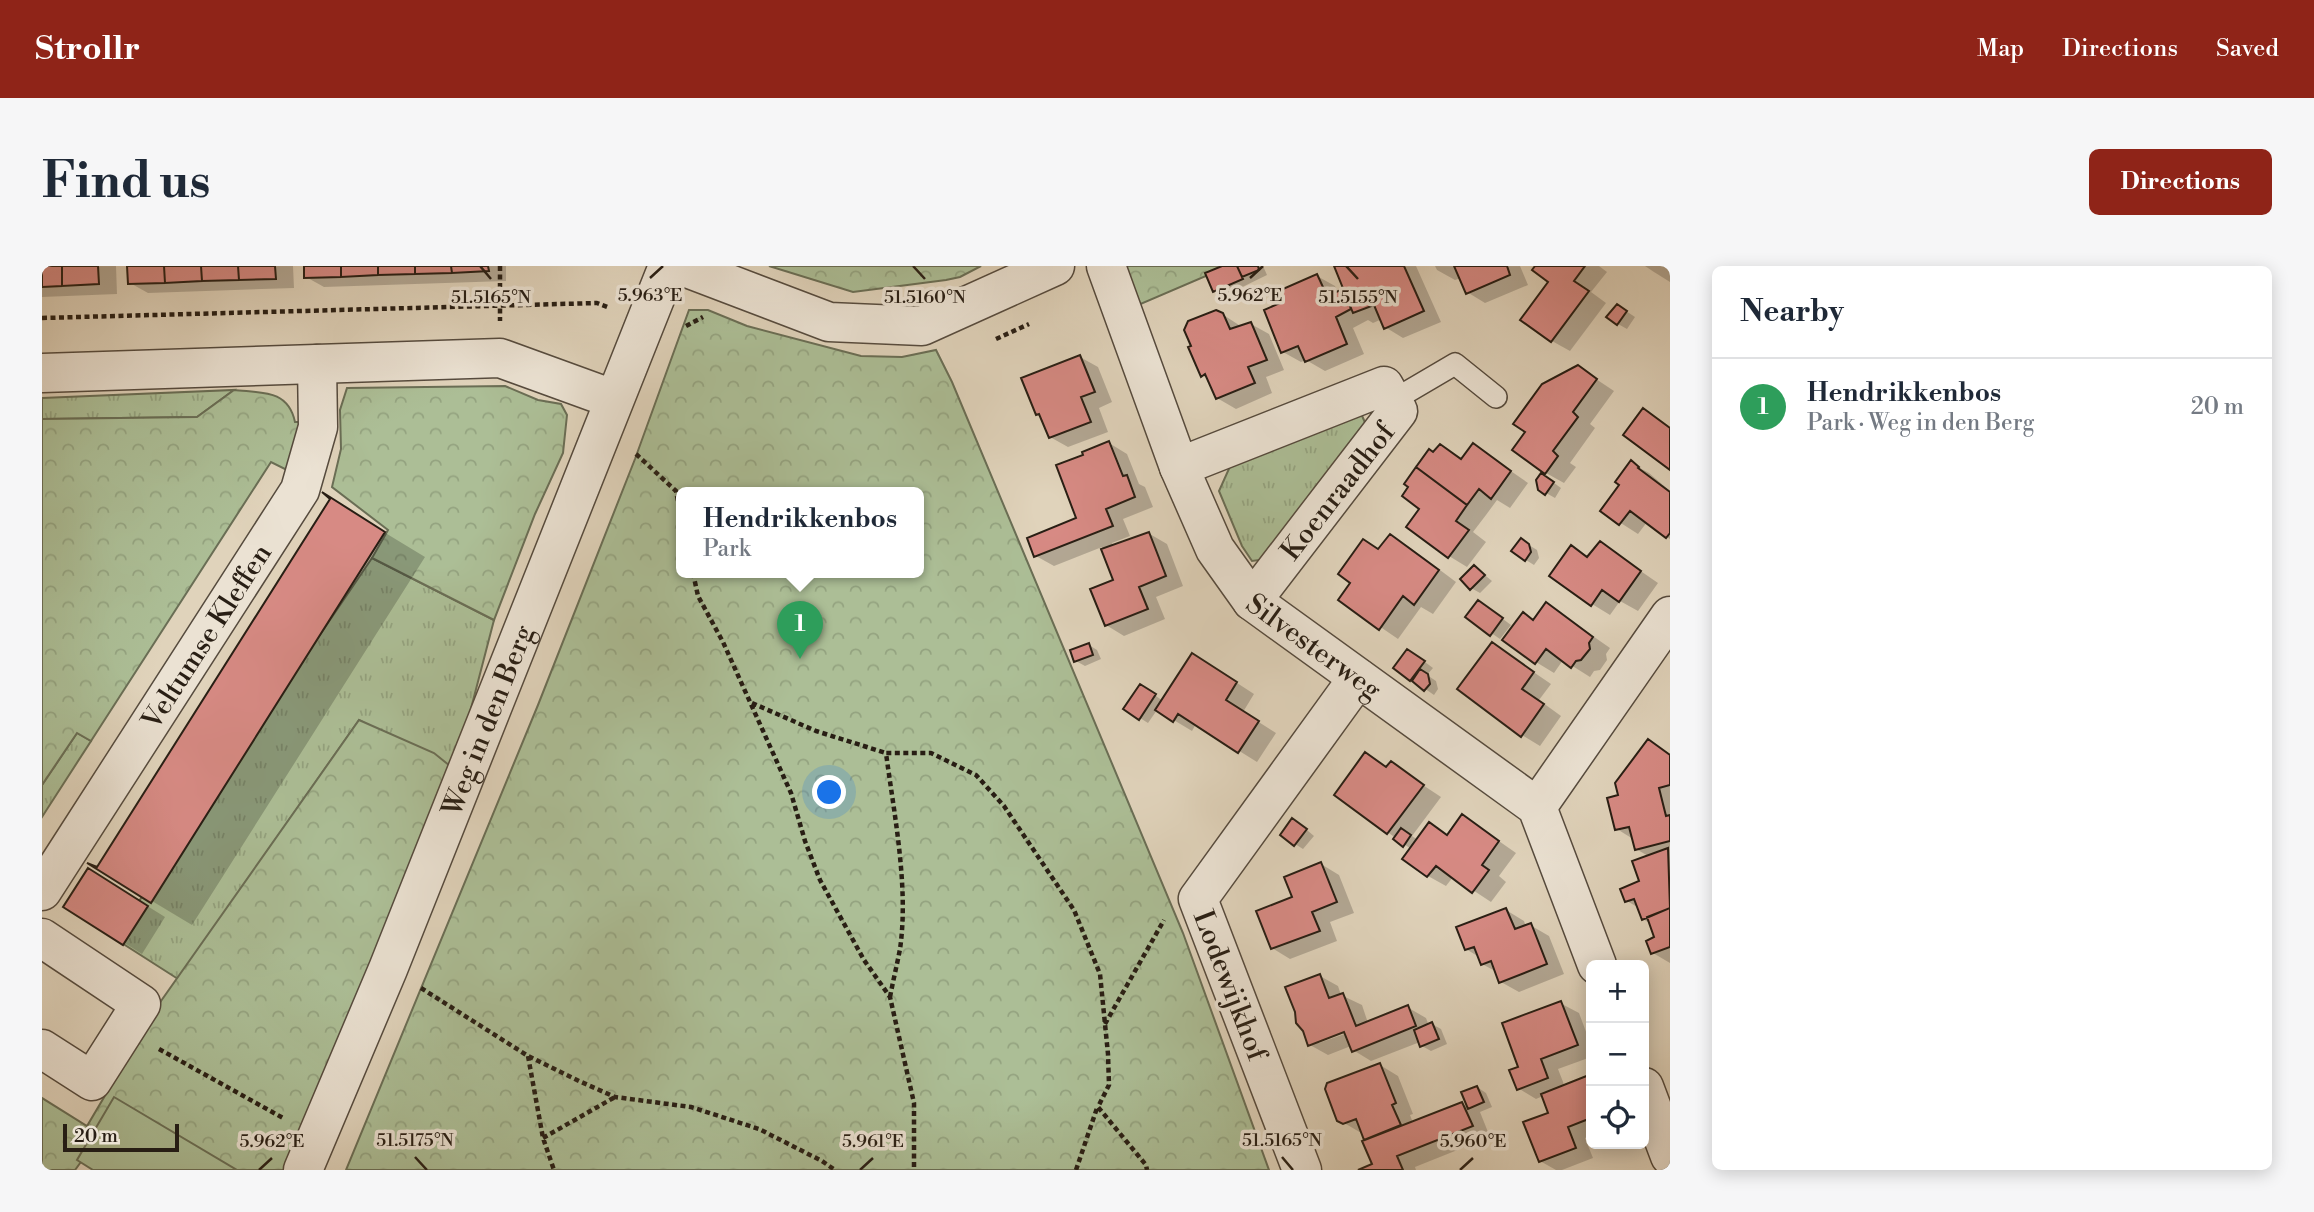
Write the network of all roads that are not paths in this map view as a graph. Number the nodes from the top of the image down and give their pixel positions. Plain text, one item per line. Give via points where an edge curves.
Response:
1 (668, 266) edge
2 (682, 266) edge
3 (1055, 266) edge
4 (1106, 266) edge
5 (317, 364) junction
6 (42, 373) edge
7 (1496, 397) dead end
8 (613, 399) junction
9 (1392, 401) junction
10 (1178, 467) junction
11 (1252, 601) junction
12 (1670, 616) edge
13 (1358, 678) junction
14 (1537, 807) junction
15 (42, 891) edge
16 (42, 938) edge
17 (1595, 960) edge
18 (42, 1049) edge
19 (1649, 1100) edge
20 (309, 1153) edge
21 (1670, 1156) edge
22 (1670, 1167) edge
23 (1302, 1170) edge
24 (1662, 1170) edge

1 - 8 street, Weg in den Berg
2 - 3 street via 829,322 922,326
4 - 10 street, Silvesterweg
5 - 6 street
5 - 8 street via 500,358
5 - 15 street, Veltumse Kleffen via 318,427 300,490
7 - 9 lane via 1455,364
8 - 20 street, Weg in den Berg via 388,969
9 - 10 street, Koenraadhof via 1384,386
9 - 11 street, Koenraadhof via 1398,411
10 - 11 street, Silvesterweg via 1216,549
11 - 13 street, Silvesterweg
12 - 14 street
13 - 14 street, Silvesterweg
13 - 23 street, Lodewijkhof via 1198,899
14 - 17 street
16 - 18 street via 141,1004 92,1082
19 - 21 street
22 - 24 street

